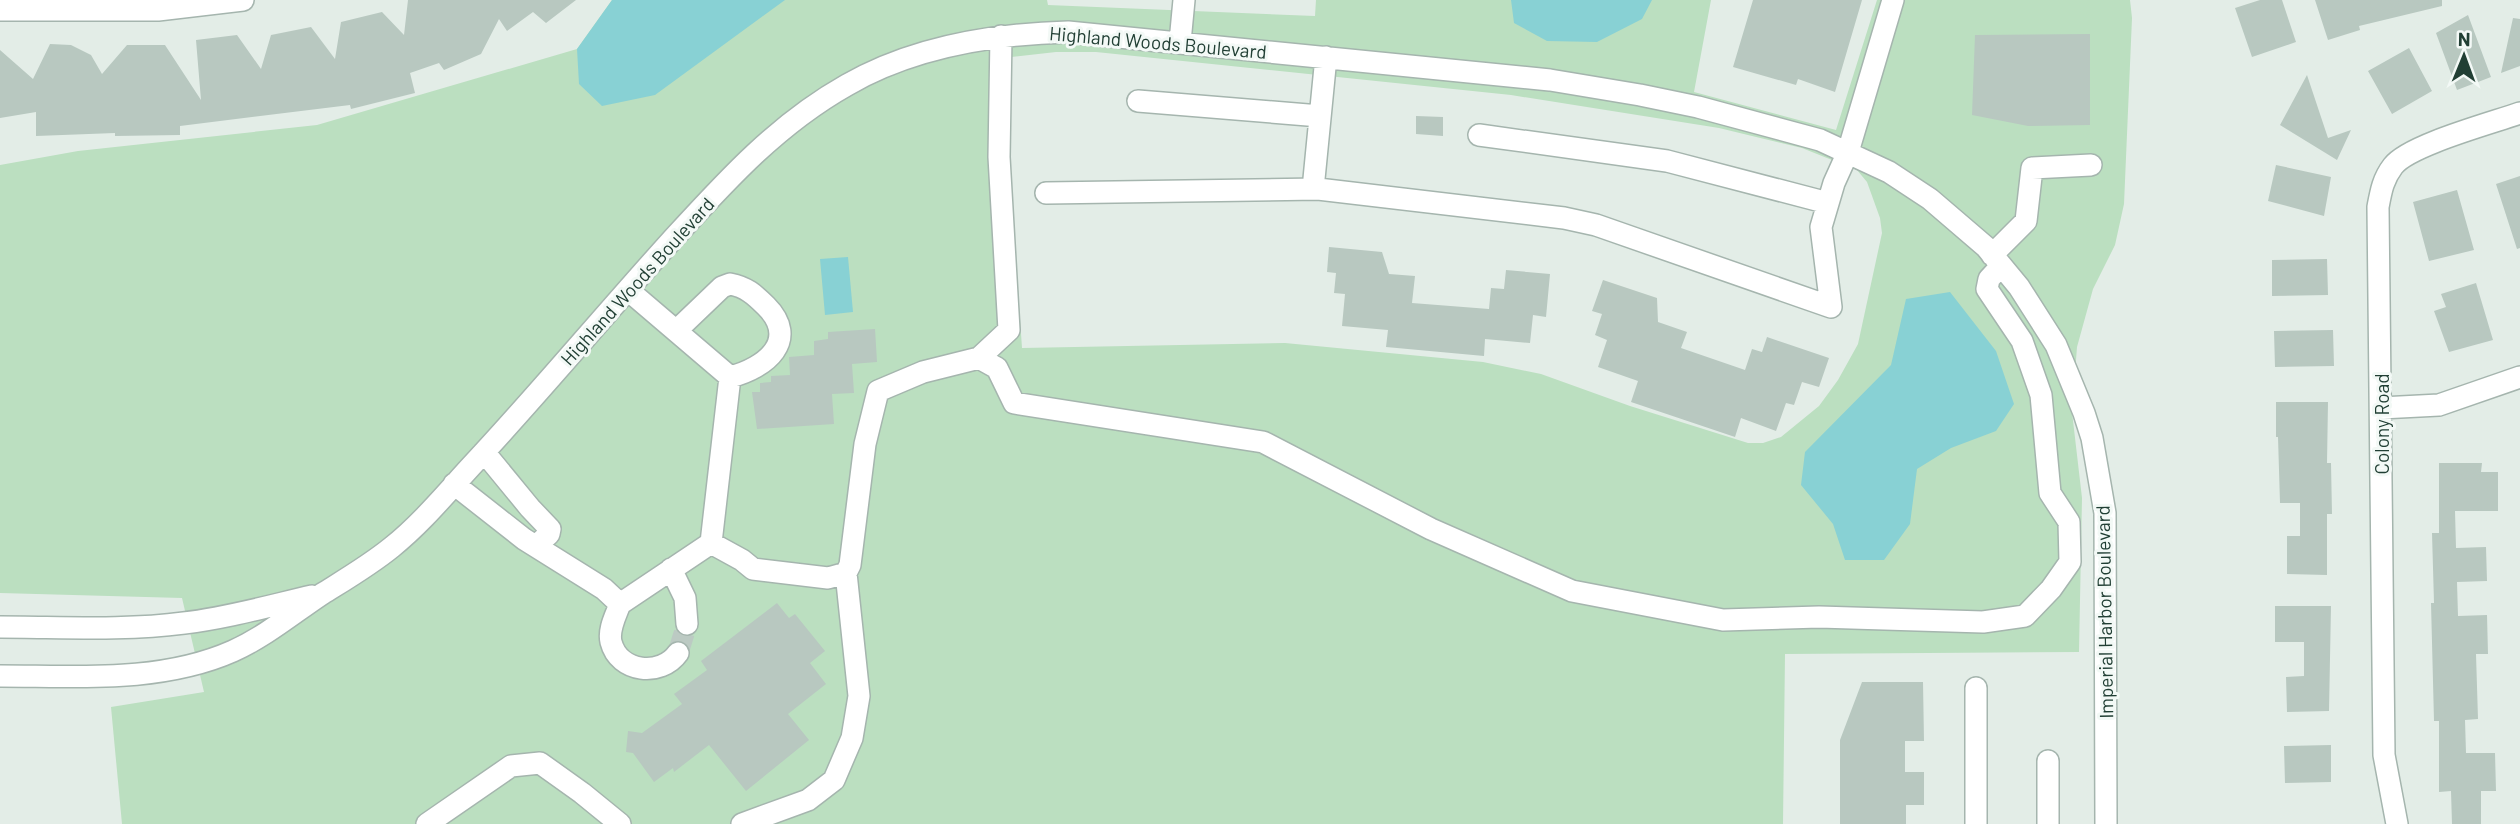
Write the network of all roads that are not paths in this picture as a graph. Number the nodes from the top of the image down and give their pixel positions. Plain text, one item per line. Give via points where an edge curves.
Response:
1 (243, 0) edge
2 (1184, 0) edge
3 (1893, 0) edge
4 (0, 10) edge
5 (1001, 36) junction
6 (1180, 42) junction
7 (1325, 57) junction
8 (1138, 100) dead end
9 (2520, 113) edge
10 (1320, 116) junction
11 (1479, 135) dead end
12 (1848, 152) junction
13 (2091, 165) dead end
14 (1313, 189) junction
15 (1046, 193) dead end
16 (1828, 202) junction
17 (1966, 229) joint
18 (1997, 260) junction
19 (628, 290) junction
20 (676, 331) junction
21 (978, 358) junction
22 (730, 377) junction
23 (2520, 377) edge
24 (2381, 408) junction
25 (484, 452) junction
26 (454, 484) junction
27 (711, 542) junction
28 (536, 546) junction
29 (671, 569) junction
30 (846, 573) junction
31 (324, 593) junction
32 (620, 604) junction
33 (687, 624) tunnel mouth
34 (0, 627) edge
35 (678, 653) tunnel mouth
36 (0, 676) edge
37 (1976, 688) dead end
38 (2048, 761) dead end
39 (426, 824) edge
40 (620, 824) edge
41 (742, 824) edge
42 (1976, 824) edge
43 (2048, 824) edge
44 (2106, 824) edge
45 (2397, 824) edge

1 - 4 street via 158,10
2 - 6 street
3 - 12 street
5 - 6 street, Highland Woods Boulevard via 1068,32
5 - 19 street, Highland Woods Boulevard via 933,50 885,67 800,114 736,169
5 - 21 street via 999,157 1009,330
6 - 7 street, Highland Woods Boulevard
7 - 10 street
7 - 12 street, Highland Woods Boulevard via 1550,80 1640,95 1795,132
8 - 10 street
9 - 24 street, Colony Road via 2415,150 2394,163 2382,182 2378,207
10 - 14 street
11 - 16 street via 1667,160
12 - 16 street
12 - 17 street, Highland Woods Boulevard via 1909,183
13 - 18 street via 2032,168 2026,221
14 - 15 street
14 - 16 street via 1595,225 1831,307 1821,227
17 - 18 street, Imperial Harbor Boulevard
18 - 21 street via 1987,289 2022,341 2042,395 2050,493 2069,522 2070,562 2025,616 1983,622 1819,617 1723,620 1572,591 1431,529 1263,442 1014,403 997,368
18 - 44 street, Imperial Harbor Boulevard via 2045,325 2067,367 2088,425 2102,488
19 - 20 street
19 - 25 street, Highland Woods Boulevard
20 - 22 street
20 - 22 street via 722,287 730,284 749,289 773,313 781,337 778,347 753,370
21 - 30 street via 923,372 878,391 865,444
22 - 27 street
23 - 24 street via 2439,405
24 - 45 street, Colony Road via 2384,755
25 - 26 street, Highland Woods Boulevard
25 - 28 street via 550,528
26 - 28 street
26 - 31 street, Highland Woods Boulevard via 394,545
27 - 29 street
27 - 30 street via 753,569 828,578
28 - 32 street
29 - 32 street
29 - 33 street via 685,598
30 - 41 street via 859,696 852,738 834,780 808,800
31 - 34 street, Highland Woods Boulevard via 185,623
31 - 36 street, Highland Woods Boulevard via 261,637 202,662 116,676
32 - 35 street via 611,631 618,656 652,669 664,666
37 - 42 street
38 - 43 street
39 - 40 street via 511,766 540,763

